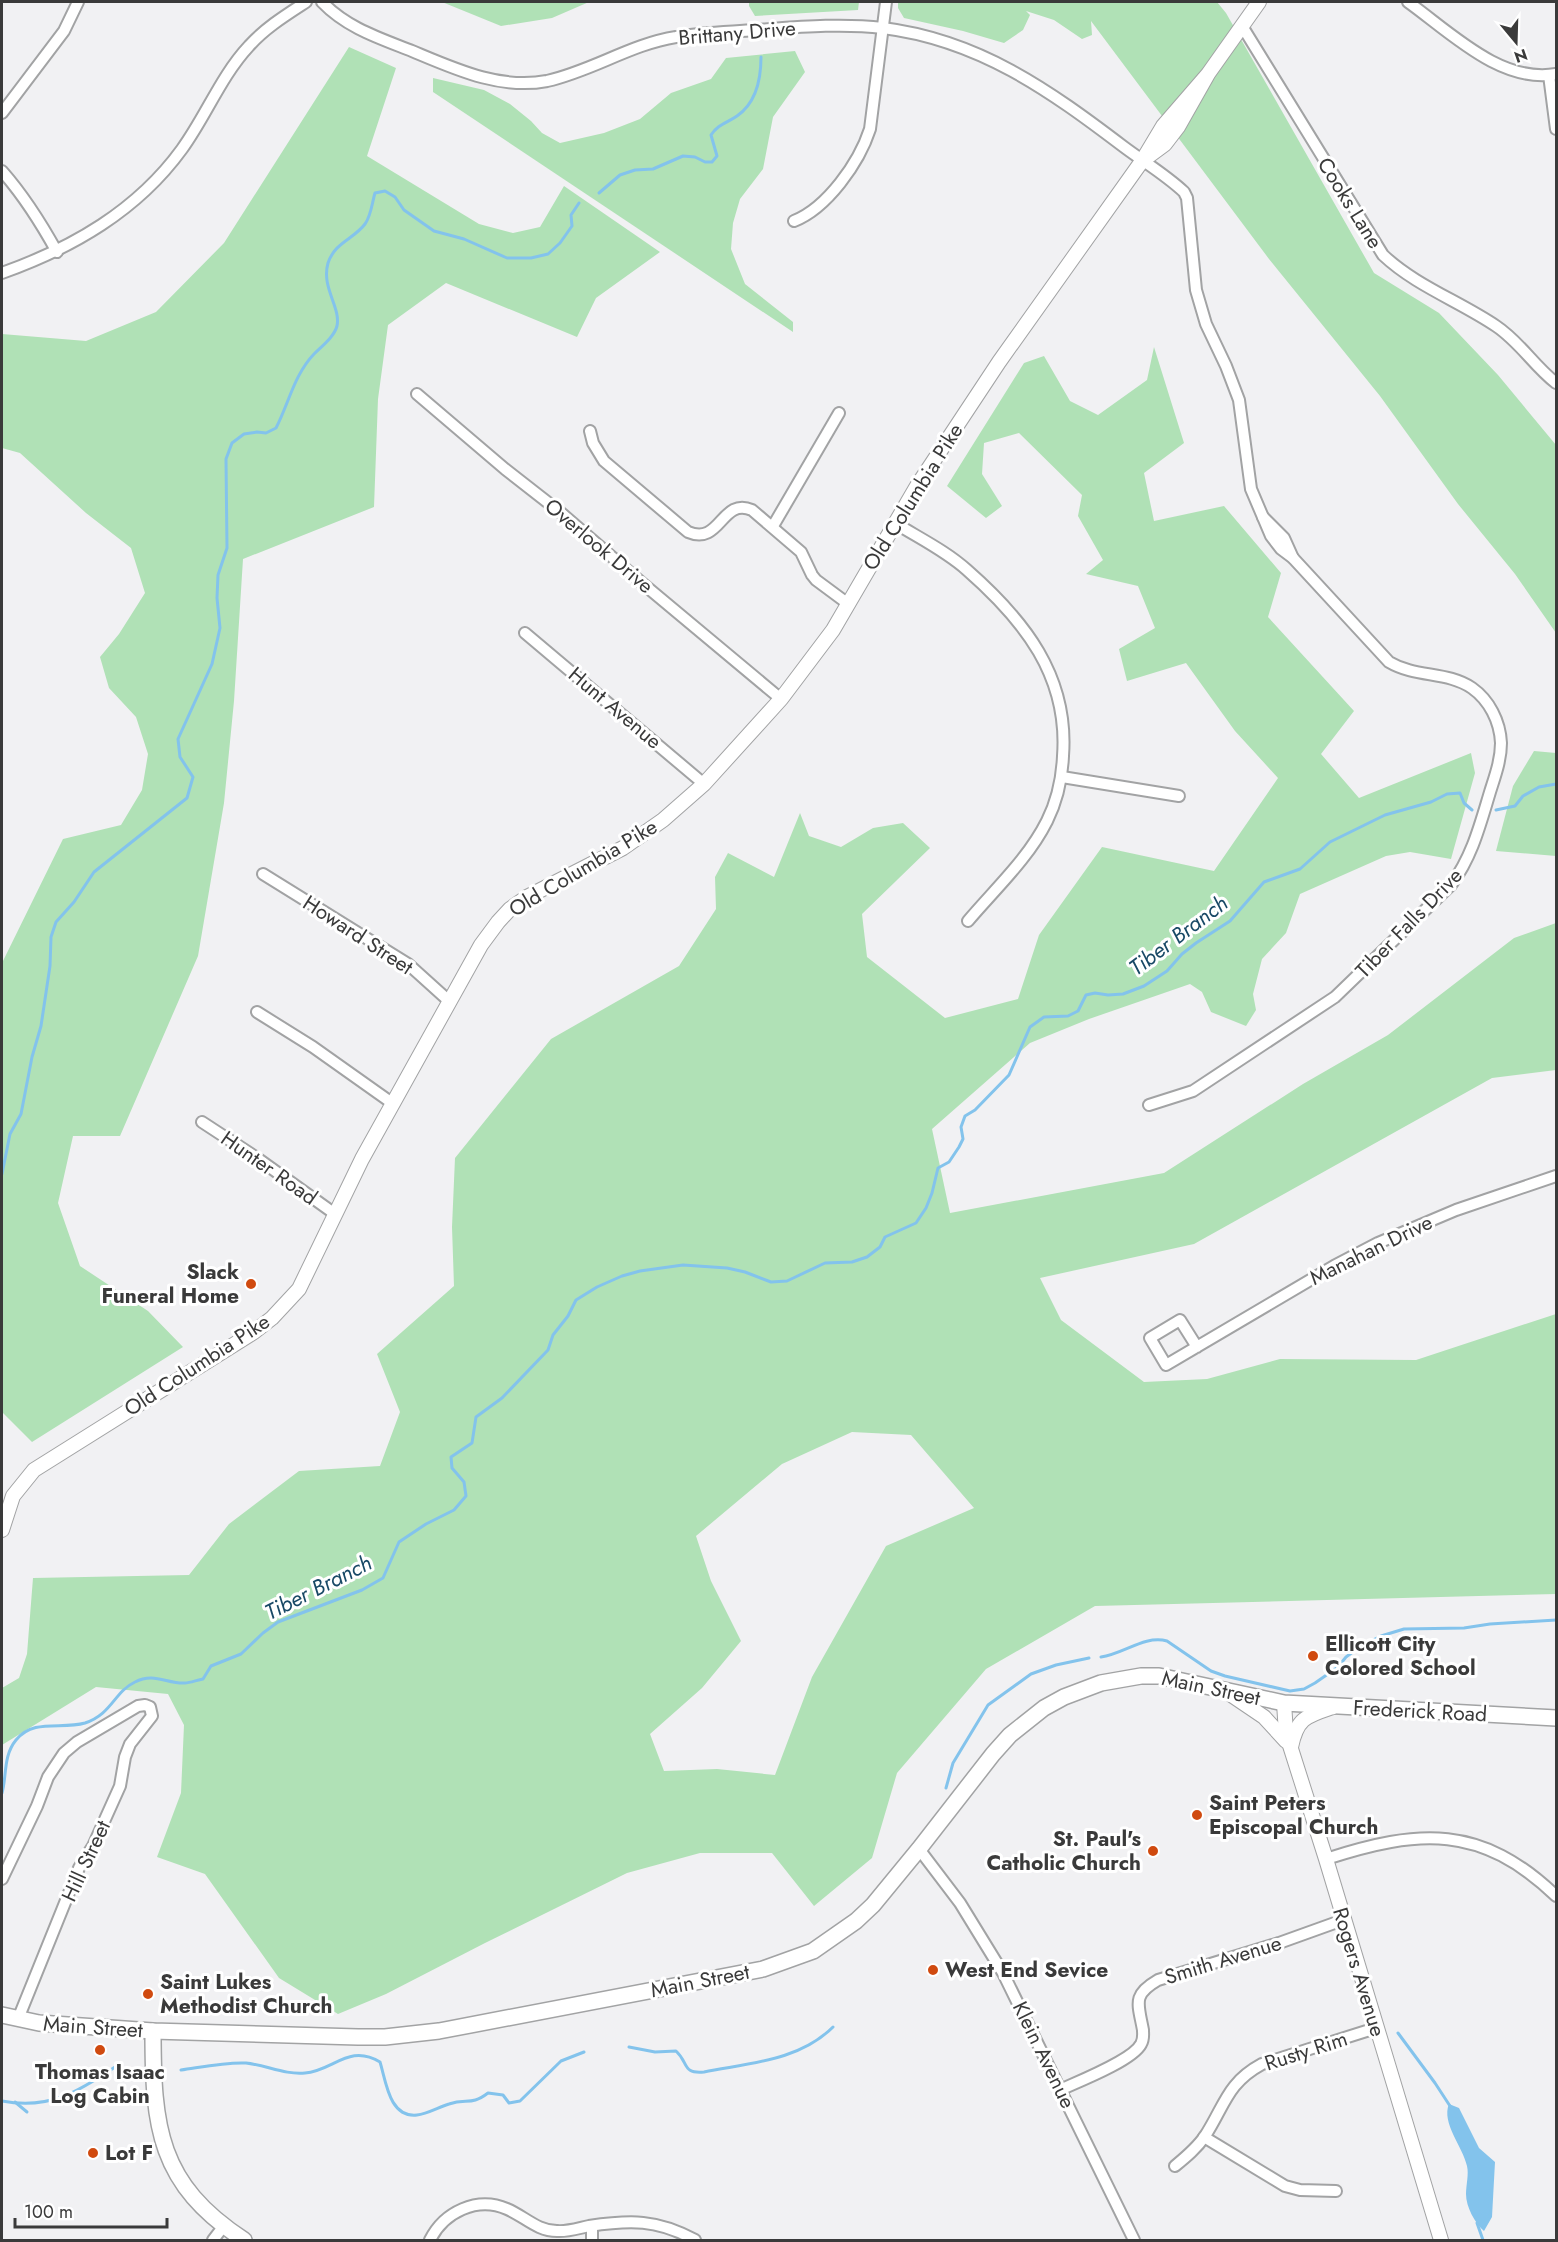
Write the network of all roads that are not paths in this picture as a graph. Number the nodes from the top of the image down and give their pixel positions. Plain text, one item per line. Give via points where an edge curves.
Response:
1 (78, 2) edge
2 (306, 2) edge
3 (322, 2) edge
4 (886, 2) edge
5 (1259, 2) edge
6 (1408, 2) edge
7 (1242, 26) junction
8 (883, 28) junction
9 (1553, 74) edge
10 (2, 113) edge
11 (1556, 129) edge
12 (1142, 161) junction
13 (2, 171) edge
14 (794, 221) dead end
15 (57, 252) junction
16 (2, 273) edge
17 (1557, 383) edge
18 (417, 394) dead end
19 (839, 413) dead end
20 (590, 431) dead end
21 (895, 523) junction
22 (773, 526) junction
23 (847, 603) junction
24 (525, 633) dead end
25 (781, 699) junction
26 (1062, 777) junction
27 (704, 784) junction
28 (1179, 796) dead end
29 (263, 874) dead end
30 (968, 921) dead end
31 (449, 1001) junction
32 (257, 1012) dead end
33 (393, 1103) junction
34 (1149, 1105) dead end
35 (202, 1122) dead end
36 (1557, 1176) edge
37 (335, 1214) junction
38 (1197, 1347) junction
39 (2, 1530) edge
40 (1209, 1686) junction
41 (1284, 1704) junction
42 (1333, 1707) junction
43 (1557, 1718) edge
44 (1291, 1747) junction
45 (919, 1849) junction
46 (1326, 1859) junction
47 (2, 1879) edge
48 (1557, 1896) edge
49 (1343, 1920) junction
50 (2, 2015) edge
51 (18, 2019) junction
52 (1376, 2028) junction
53 (153, 2031) junction
54 (1062, 2089) junction
55 (1204, 2137) junction
56 (1174, 2166) dead end
57 (1336, 2191) dead end
58 (592, 2226) junction
59 (223, 2227) junction
60 (213, 2241) edge
61 (244, 2241) edge
62 (430, 2241) edge
63 (592, 2241) edge
64 (695, 2241) edge
65 (1134, 2241) edge
66 (1441, 2241) edge

1 - 10 street via 64,31
2 - 15 street via 268,27 248,46 182,149 139,197
3 - 8 street, Brittany Drive via 365,32 475,76 510,82 560,78 642,45 676,37 799,27
4 - 8 street
5 - 7 street, Old Columbia Pike
6 - 9 street via 1507,69
7 - 12 street, Old Columbia Pike via 1208,74 1163,126
7 - 17 street, Cooks Lane via 1383,255 1402,272 1497,326
8 - 12 street, Brittany Drive via 966,48 1003,64 1054,95
8 - 14 street via 866,142 824,202
9 - 11 street
12 - 21 street, Old Columbia Pike via 999,362
12 - 34 street, Tiber Falls Drive via 1187,198 1200,308 1234,384 1251,489 1275,543 1389,662 1410,672 1453,678 1480,695 1488,704 1501,740 1476,841 1451,885 1335,997 1193,1091
13 - 15 street
15 - 16 street
18 - 25 street, Overlook Drive
19 - 22 street
20 - 22 street via 604,461 688,532 708,533 733,510 747,508
21 - 23 street, Old Columbia Pike
21 - 26 street via 967,569 1029,634 1059,698 1064,723
22 - 23 street via 801,552 816,580
23 - 25 street, Old Columbia Pike via 818,652
24 - 27 street, Hunt Avenue
25 - 27 street, Old Columbia Pike
26 - 28 street
26 - 30 street via 1035,841
27 - 31 street, Old Columbia Pike via 644,836 510,909 481,945
29 - 31 street, Howard Street via 408,964
31 - 33 street, Old Columbia Pike
32 - 33 street
33 - 37 street, Old Columbia Pike
35 - 37 street, Hunter Road
36 - 38 street, Manahan Drive via 1456,1210 1378,1242
37 - 39 street, Old Columbia Pike via 299,1289 272,1318 34,1470 13,1496
38 - 38 street, Manahan Drive via 1180,1320 1150,1338 1166,1365
40 - 41 main road, Main Street
40 - 44 street via 1250,1707 1275,1727
40 - 45 main road, Main Street via 1159,1676 1132,1677 1079,1690 1044,1708 993,1754
41 - 42 main road, Frederick Road
41 - 44 street, Rogers Avenue via 1283,1718
42 - 43 main road, Frederick Road
42 - 44 street via 1303,1719 1297,1725
44 - 46 street, Rogers Avenue
45 - 53 main road, Main Street via 873,1905 850,1926 813,1951 764,1969 412,2035
45 - 54 street, Klein Avenue via 992,1954
46 - 48 street via 1388,1841 1437,1838 1499,1853
46 - 49 street, Rogers Avenue
47 - 51 street, Hill Street via 48,1777 64,1753 138,1706 150,1707 152,1716 130,1744 120,1786 79,1868
49 - 52 street, Rogers Avenue
49 - 54 street, Smith Avenue via 1153,1983 1138,1999 1144,2037 1136,2051
50 - 51 main road, Main Street
51 - 53 main road, Main Street
52 - 55 street, Rusty Rim via 1249,2071 1228,2092
52 - 66 street, Rogers Avenue
53 - 59 main road via 154,2092 163,2142 184,2186
54 - 65 street, Klein Avenue
55 - 56 street, Rusty Rim
55 - 57 street via 1285,2186
58 - 62 street via 557,2232 542,2229 510,2210 483,2204 451,2215
58 - 63 street
58 - 64 street via 647,2222 678,2231
59 - 60 street
59 - 61 main road

